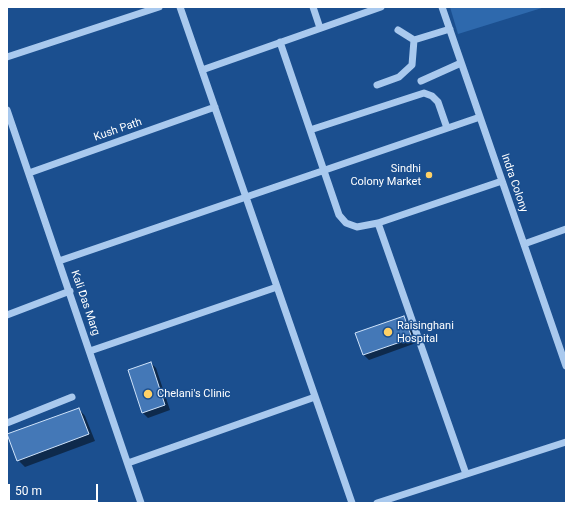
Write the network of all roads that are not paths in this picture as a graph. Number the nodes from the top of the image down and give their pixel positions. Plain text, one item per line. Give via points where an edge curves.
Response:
1 (159, 7) edge
2 (180, 7) edge
3 (313, 7) edge
4 (381, 7) edge
5 (442, 7) edge
6 (320, 28) junction
7 (398, 30) dead end
8 (450, 30) junction
9 (414, 40) junction
10 (280, 42) junction
11 (7, 57) edge
12 (461, 63) junction
13 (202, 70) junction
14 (421, 81) dead end
15 (377, 85) dead end
16 (215, 107) junction
17 (7, 110) edge
18 (480, 117) junction
19 (447, 128) junction
20 (310, 130) junction
21 (324, 171) junction
22 (29, 172) junction
23 (502, 181) junction
24 (246, 197) junction
25 (378, 223) junction
26 (566, 229) edge
27 (524, 244) junction
28 (59, 261) junction
29 (277, 287) junction
30 (70, 291) junction
31 (7, 315) edge
32 (90, 351) junction
33 (566, 366) edge
34 (72, 397) dead end
35 (315, 397) junction
36 (7, 423) edge
37 (566, 442) edge
38 (128, 463) junction
39 (466, 474) junction
40 (393, 500) edge
41 (142, 503) edge
42 (352, 503) edge
43 (377, 503) edge

1 - 11 street
2 - 13 street
3 - 6 street
4 - 6 street
5 - 8 street, Indra Colony
6 - 10 street
7 - 9 street
8 - 9 street
8 - 12 street, Indra Colony
9 - 15 street via 412,65 400,76
10 - 13 street
10 - 20 street
12 - 14 street
12 - 18 street, Indra Colony
13 - 16 street
16 - 22 street, Kush Path
16 - 24 street
17 - 22 street, Kali Das Marg
18 - 19 street
18 - 23 street, Indra Colony
19 - 20 street via 438,102 424,93
19 - 21 street
20 - 21 street
21 - 24 street
21 - 25 street via 339,215 346,223 358,228
22 - 28 street, Kali Das Marg
23 - 25 street
23 - 27 street, Indra Colony
24 - 28 street
24 - 29 street
25 - 39 street
26 - 27 street
27 - 33 street, Indra Colony
28 - 30 street, Kali Das Marg
29 - 32 street
29 - 35 street
30 - 31 street
30 - 32 street, Kali Das Marg
32 - 38 street, Kali Das Marg
34 - 36 street
35 - 38 street
35 - 42 street
37 - 39 street
38 - 41 street, Kali Das Marg
39 - 40 street
40 - 43 street

